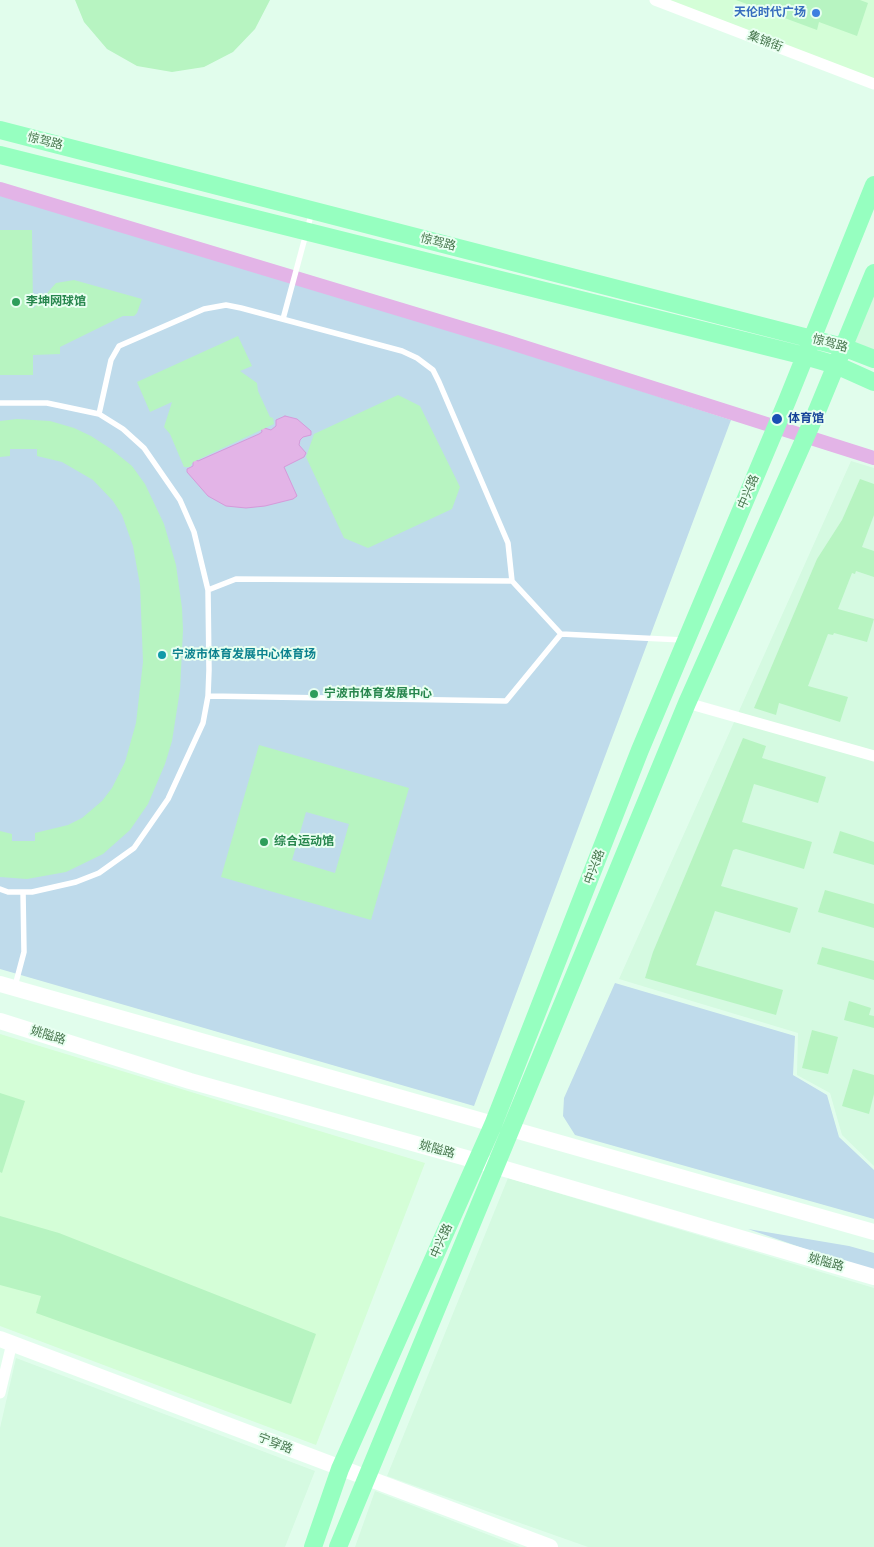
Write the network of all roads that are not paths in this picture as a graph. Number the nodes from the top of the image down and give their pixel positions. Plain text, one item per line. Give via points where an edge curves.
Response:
1 (655, 0) edge
2 (874, 84) edge
3 (0, 130) edge
4 (0, 155) edge
5 (874, 185) edge
6 (310, 220) dead end
7 (874, 273) edge
8 (283, 319) junction
9 (812, 339) junction
10 (843, 347) junction
11 (805, 356) junction
12 (874, 359) edge
13 (836, 365) junction
14 (874, 382) edge
15 (0, 403) edge
16 (99, 414) junction
17 (512, 581) junction
18 (208, 590) junction
19 (561, 634) junction
20 (686, 641) junction
21 (208, 696) junction
22 (687, 703) junction
23 (874, 756) edge
24 (0, 889) edge
25 (23, 892) junction
26 (7, 986) edge
27 (0, 1022) edge
28 (493, 1125) junction
29 (512, 1130) junction
30 (477, 1161) junction
31 (495, 1166) junction
32 (874, 1232) edge
33 (874, 1277) edge
34 (6, 1341) edge
35 (0, 1393) edge
36 (340, 1469) junction
37 (365, 1478) junction
38 (313, 1547) edge
39 (338, 1547) edge
40 (550, 1547) edge

1 - 2 street, 集锦街
3 - 9 main road, 惊驾路
4 - 11 main road, 惊驾路
5 - 9 main road, 中兴路
6 - 8 lane
7 - 10 main road, 中兴路
8 - 16 lane via 226,305 204,309 119,346 110,360
8 - 17 lane via 402,352 433,370 508,543
9 - 10 main road, 惊驾路
9 - 11 main road, 中兴路
10 - 12 main road, 惊驾路
10 - 13 main road, 中兴路
11 - 13 main road, 惊驾路
11 - 20 main road, 中兴路
13 - 14 main road, 惊驾路
13 - 22 main road, 中兴路
15 - 16 lane via 47,404
16 - 18 lane via 122,428 144,448 180,500 194,532
17 - 18 lane via 236,579
17 - 19 lane
18 - 21 lane
19 - 20 lane
19 - 21 lane via 506,701
20 - 28 main road, 中兴路
21 - 25 lane via 203,723 168,799 134,848 99,873 50,889
22 - 23 street
22 - 29 main road, 中兴路
24 - 25 lane
25 - 26 lane via 24,952
26 - 28 main road
27 - 30 main road, 姚隘路 via 190,1081
28 - 29 main road
28 - 30 main road, 中兴路
29 - 31 main road, 中兴路
29 - 32 main road
30 - 31 main road, 姚隘路
30 - 36 main road, 中兴路
31 - 33 main road, 姚隘路
31 - 37 main road, 中兴路
34 - 35 street
34 - 36 main road, 宁穿路
36 - 37 main road, 宁穿路
36 - 38 main road, 中兴路
37 - 39 main road, 中兴路
37 - 40 main road, 宁穿路

